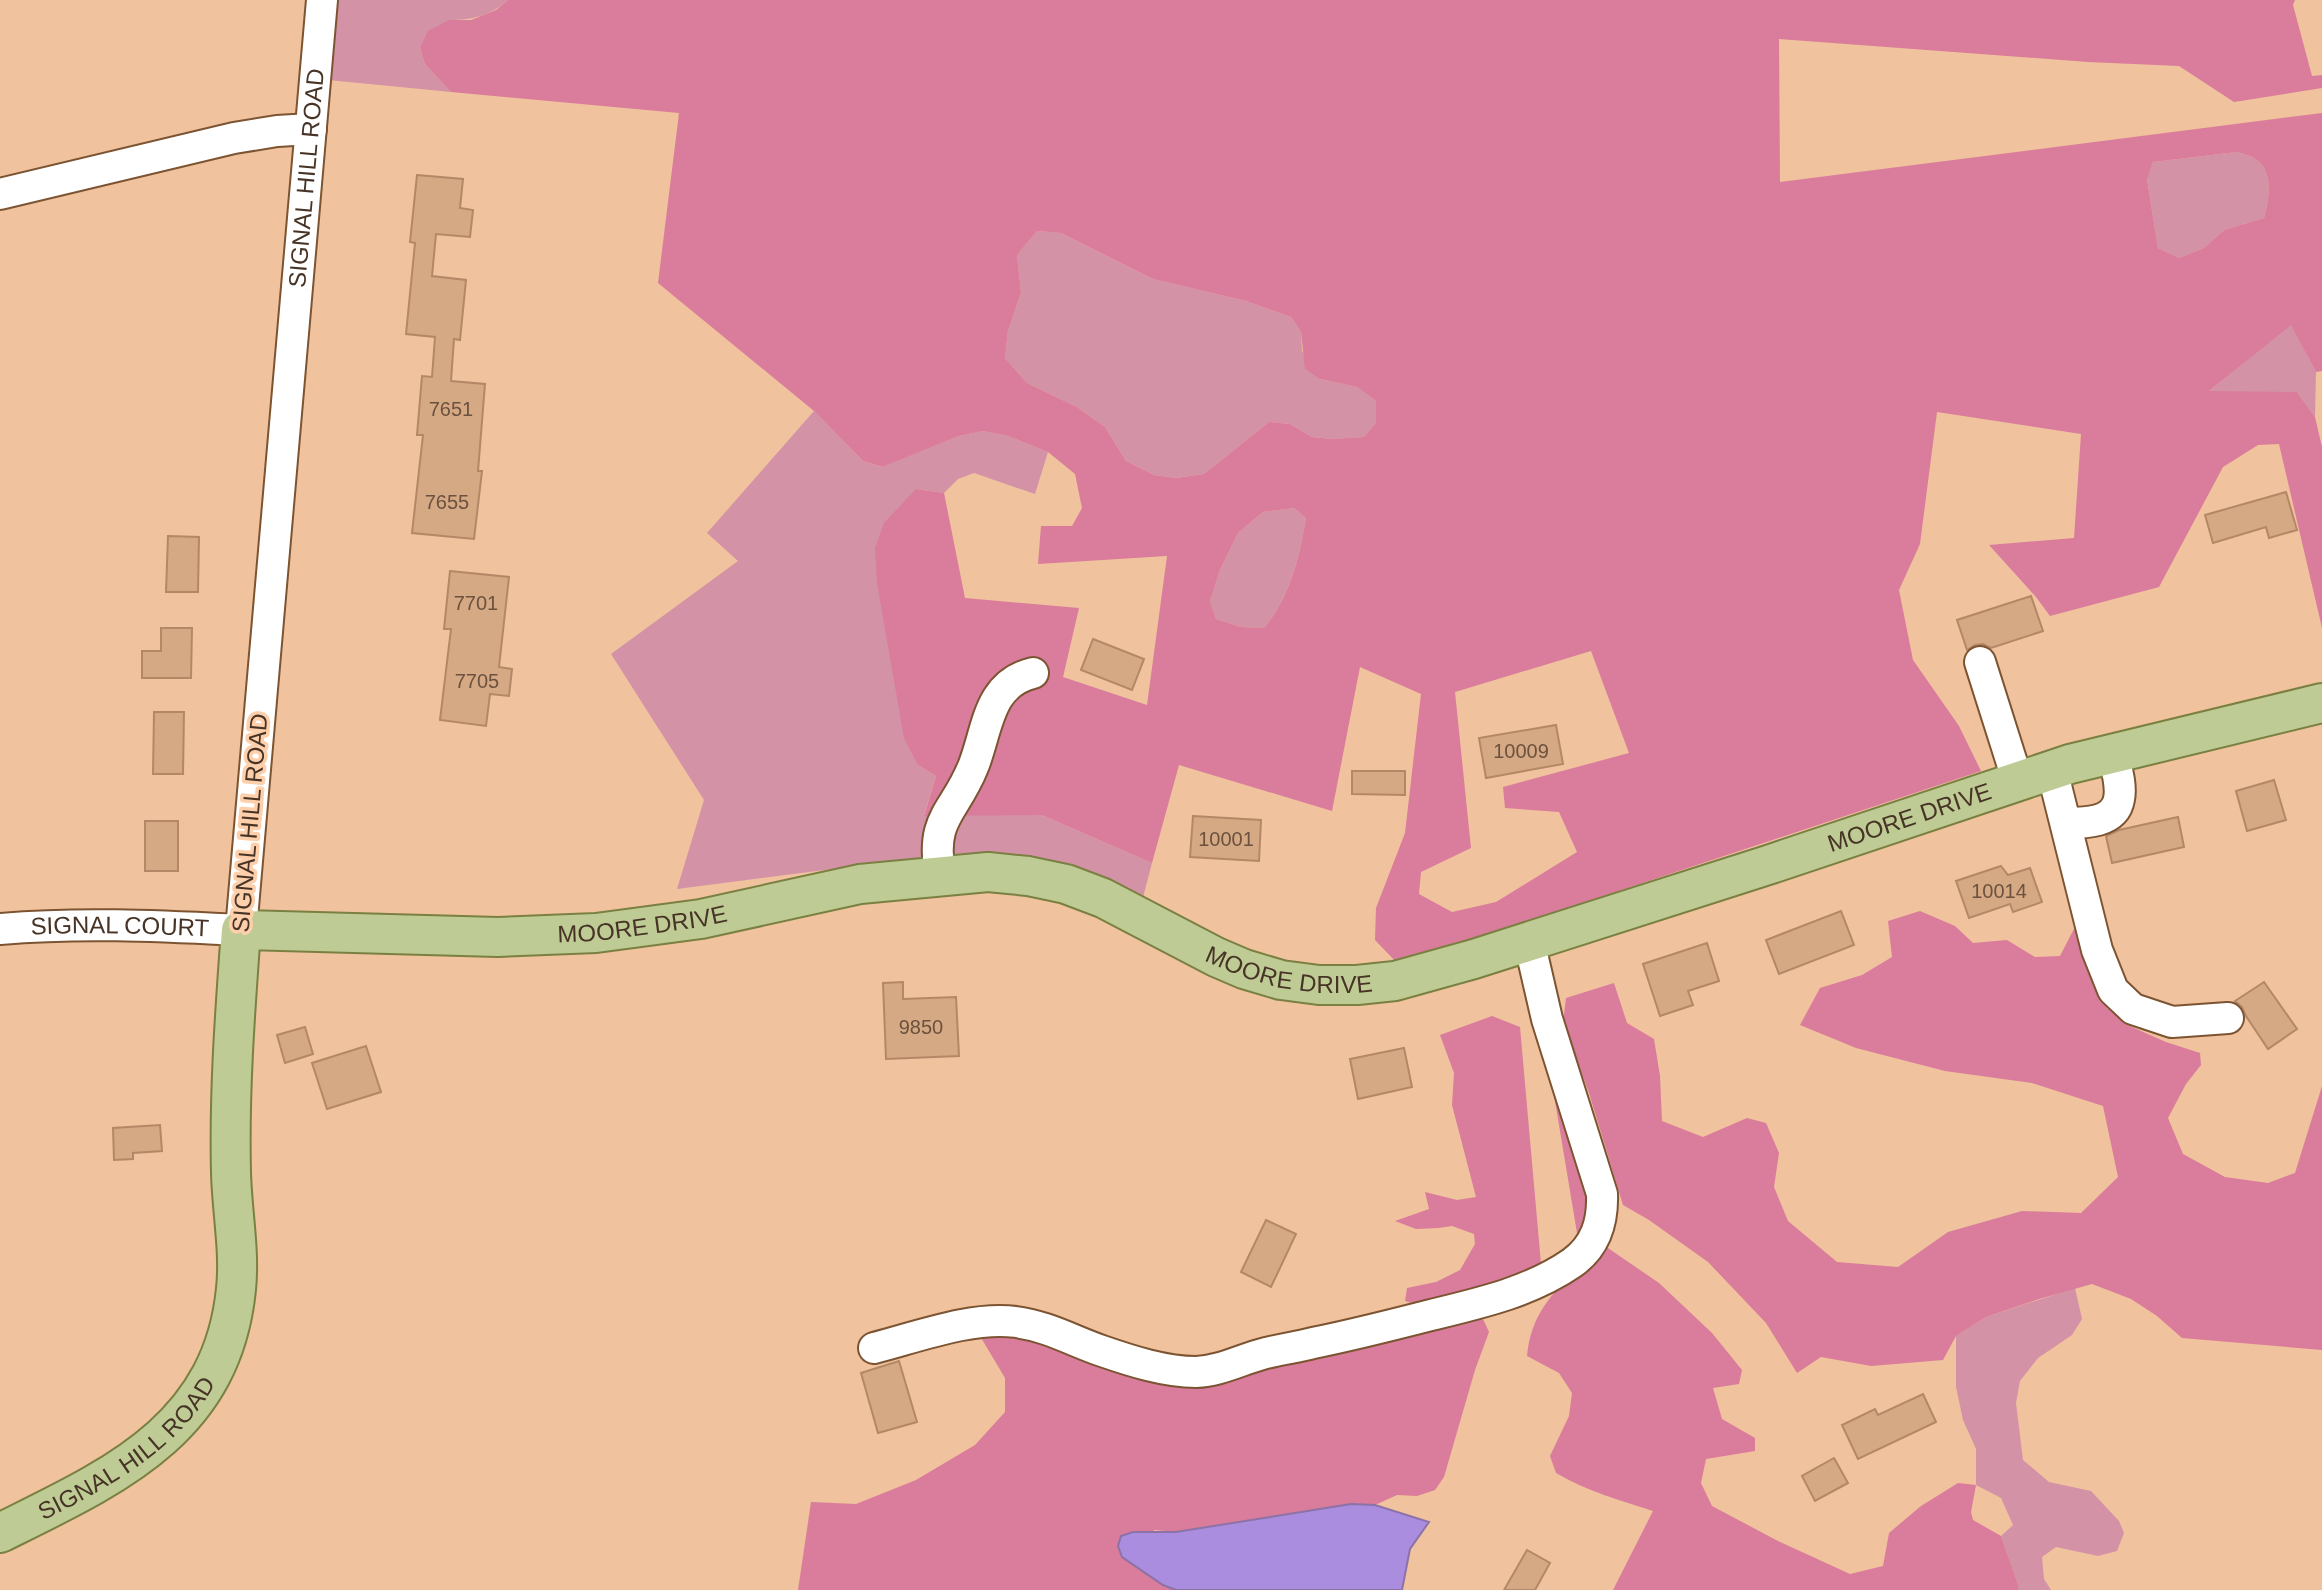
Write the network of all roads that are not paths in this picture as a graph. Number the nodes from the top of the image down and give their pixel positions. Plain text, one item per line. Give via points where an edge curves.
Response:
1 (322, 0) edge
2 (311, 129) junction
3 (0, 194) edge
4 (1980, 662) dead end
5 (1033, 673) dead end
6 (2322, 703) edge
7 (2113, 754) junction
8 (2035, 776) junction
9 (2066, 823) junction
10 (940, 875) junction
11 (0, 929) edge
12 (241, 930) junction
13 (1529, 941) junction
14 (2228, 1018) dead end
15 (874, 1348) dead end
16 (0, 1533) edge

1 - 2 street, SIGNAL HILL ROAD
2 - 3 street via 234,138
2 - 12 street, SIGNAL HILL ROAD
4 - 8 street
5 - 10 street via 1011,683 991,707 972,771 944,817 936,854
6 - 7 main road, MOORE DRIVE
7 - 8 main road, MOORE DRIVE
7 - 9 street via 2119,799 2110,815 2089,823
8 - 9 street
8 - 13 main road, MOORE DRIVE
9 - 14 street via 2097,950 2113,990 2133,1009 2172,1022
10 - 12 main road, MOORE DRIVE via 860,884 701,919 596,933 498,937
10 - 13 main road, MOORE DRIVE via 988,872 1066,884 1244,969 1319,985 1395,981
11 - 12 street, SIGNAL COURT via 113,924
12 - 16 main road, SIGNAL HILL ROAD via 231,1085 236,1286 220,1358 186,1413 111,1477
13 - 15 street via 1547,1019 1602,1194 1599,1230 1574,1262 1525,1289 1479,1304 1199,1372 1173,1370 1014,1322 964,1325

